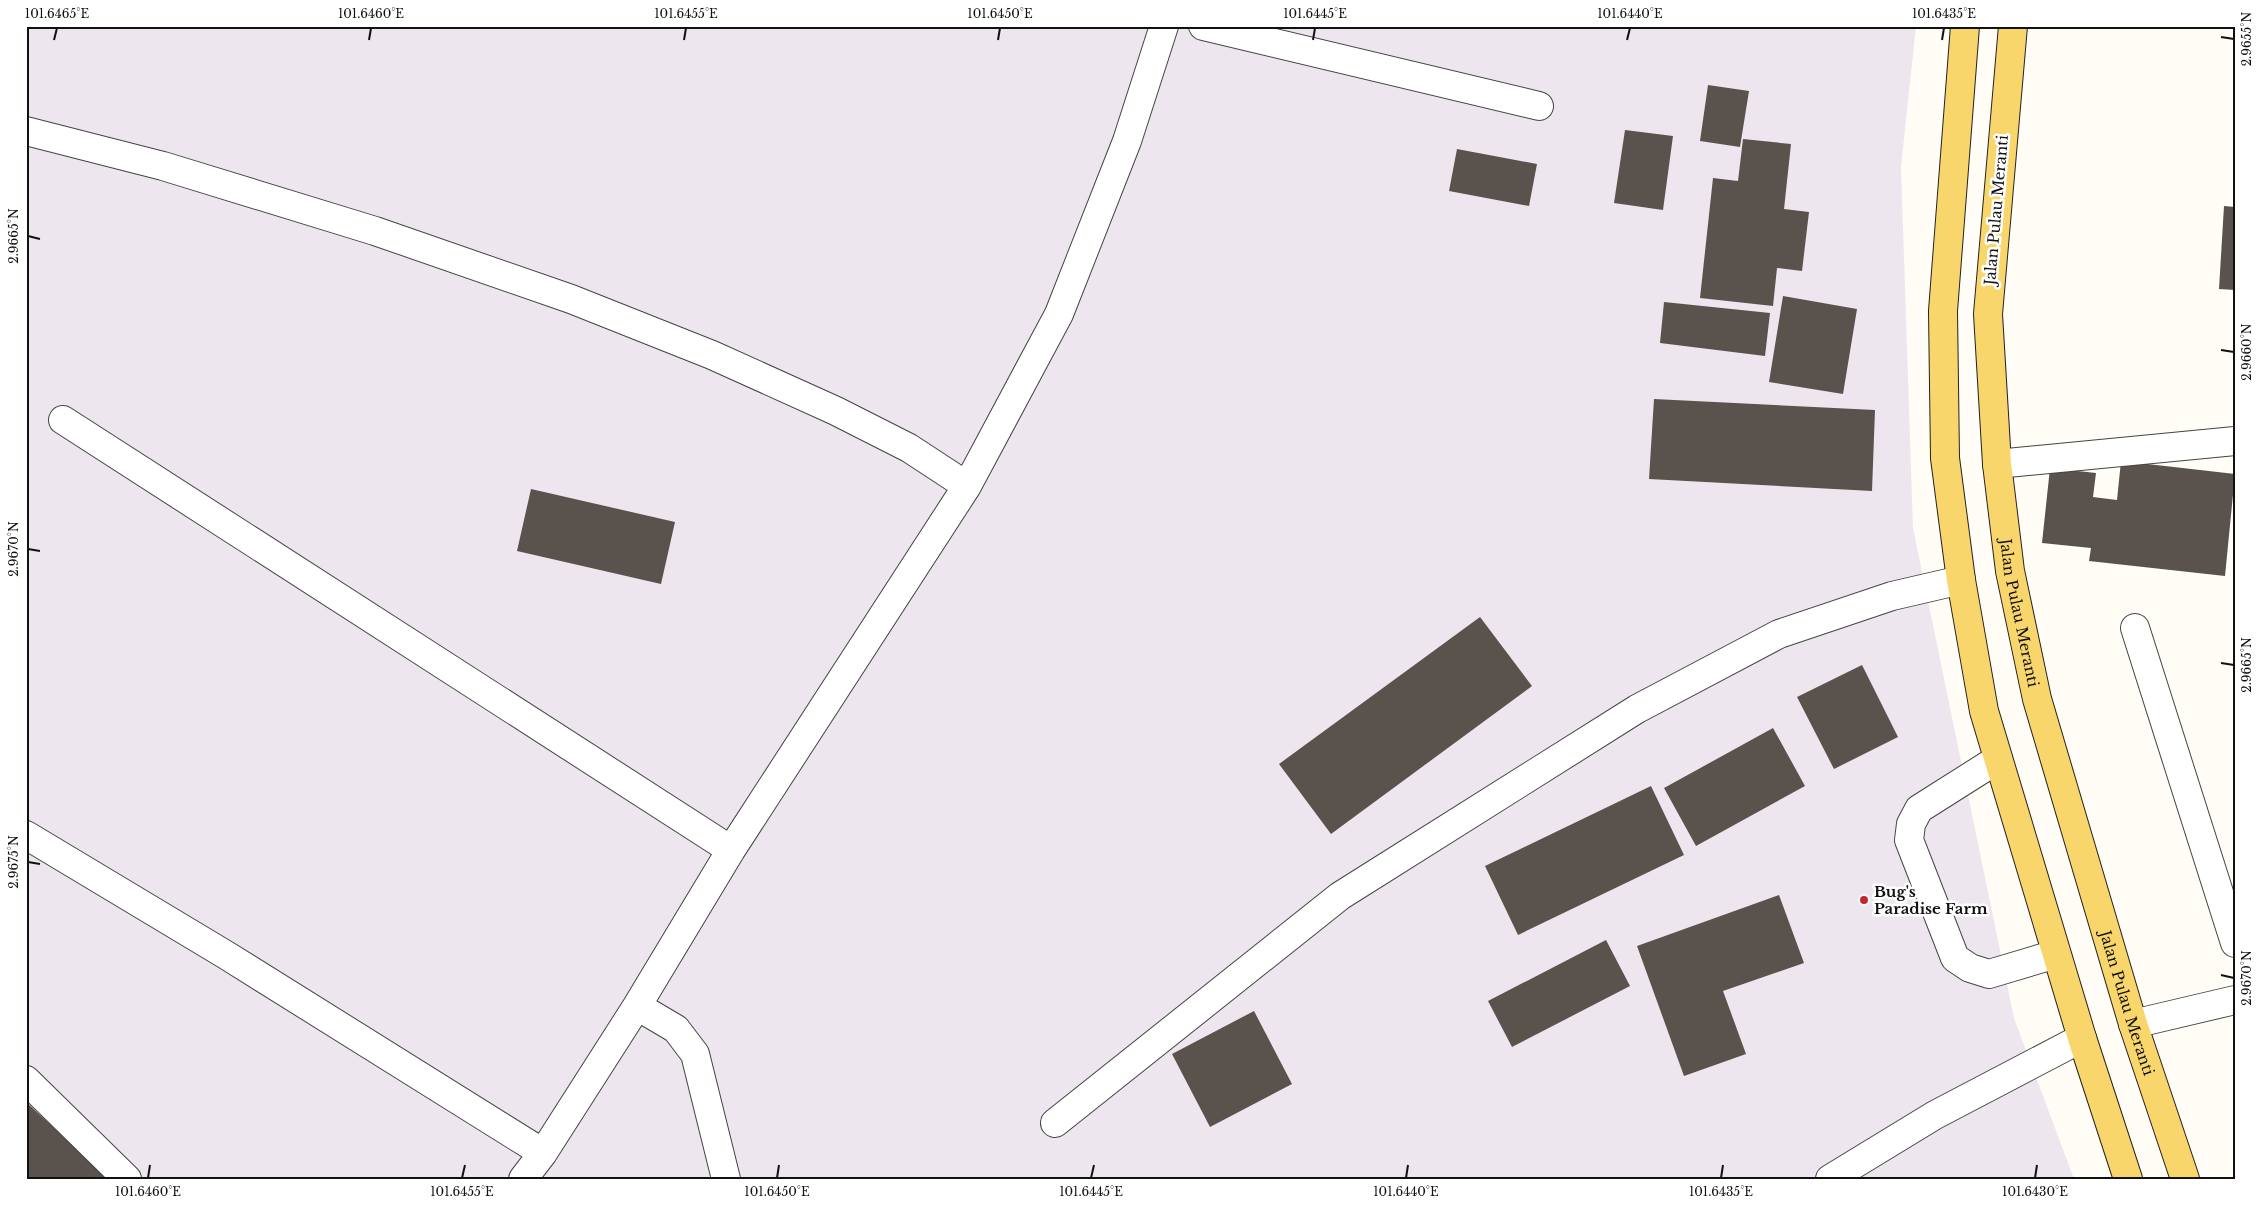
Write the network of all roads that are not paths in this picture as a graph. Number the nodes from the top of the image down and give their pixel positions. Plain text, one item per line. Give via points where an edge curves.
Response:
1 (1164, 26) edge
2 (1203, 26) edge
3 (1965, 26) edge
4 (2013, 26) edge
5 (1539, 106) dead end
6 (26, 131) edge
7 (63, 420) dead end
8 (2235, 442) edge
9 (1997, 464) junction
10 (967, 486) junction
11 (1961, 580) junction
12 (2135, 628) dead end
13 (1998, 759) junction
14 (26, 835) edge
15 (731, 850) junction
16 (2235, 943) edge
17 (2056, 954) junction
18 (2235, 1000) edge
19 (637, 1006) junction
20 (2133, 1024) junction
21 (2082, 1038) junction
22 (26, 1080) edge
23 (1056, 1123) dead end
24 (543, 1153) junction
25 (128, 1179) edge
26 (523, 1179) edge
27 (726, 1179) edge
28 (1830, 1179) edge
29 (2128, 1179) edge
30 (2185, 1179) edge

1 - 10 street via 1127,142 1059,314
2 - 5 street
3 - 11 main road via 1943,311 1945,458
4 - 9 main road, Jalan Pulau Meranti via 1988,314
6 - 10 street via 182,171 374,231 571,299 712,355 836,411 909,448
7 - 15 street
8 - 9 street
9 - 20 main road, Jalan Pulau Meranti via 2010,571 2037,699
10 - 15 street
11 - 13 main road via 1984,711
11 - 23 street via 1892,596 1779,634 1637,708 1340,896
12 - 16 street
13 - 17 main road
13 - 17 street via 1919,809 1911,824 1909,840 1955,958 1970,968 1989,974
14 - 24 street
15 - 19 street
17 - 21 main road
18 - 20 street
19 - 24 street
19 - 27 street via 676,1029 694,1054
20 - 30 main road, Jalan Pulau Meranti
21 - 28 street via 1935,1115
21 - 29 main road
22 - 25 street
24 - 26 street

